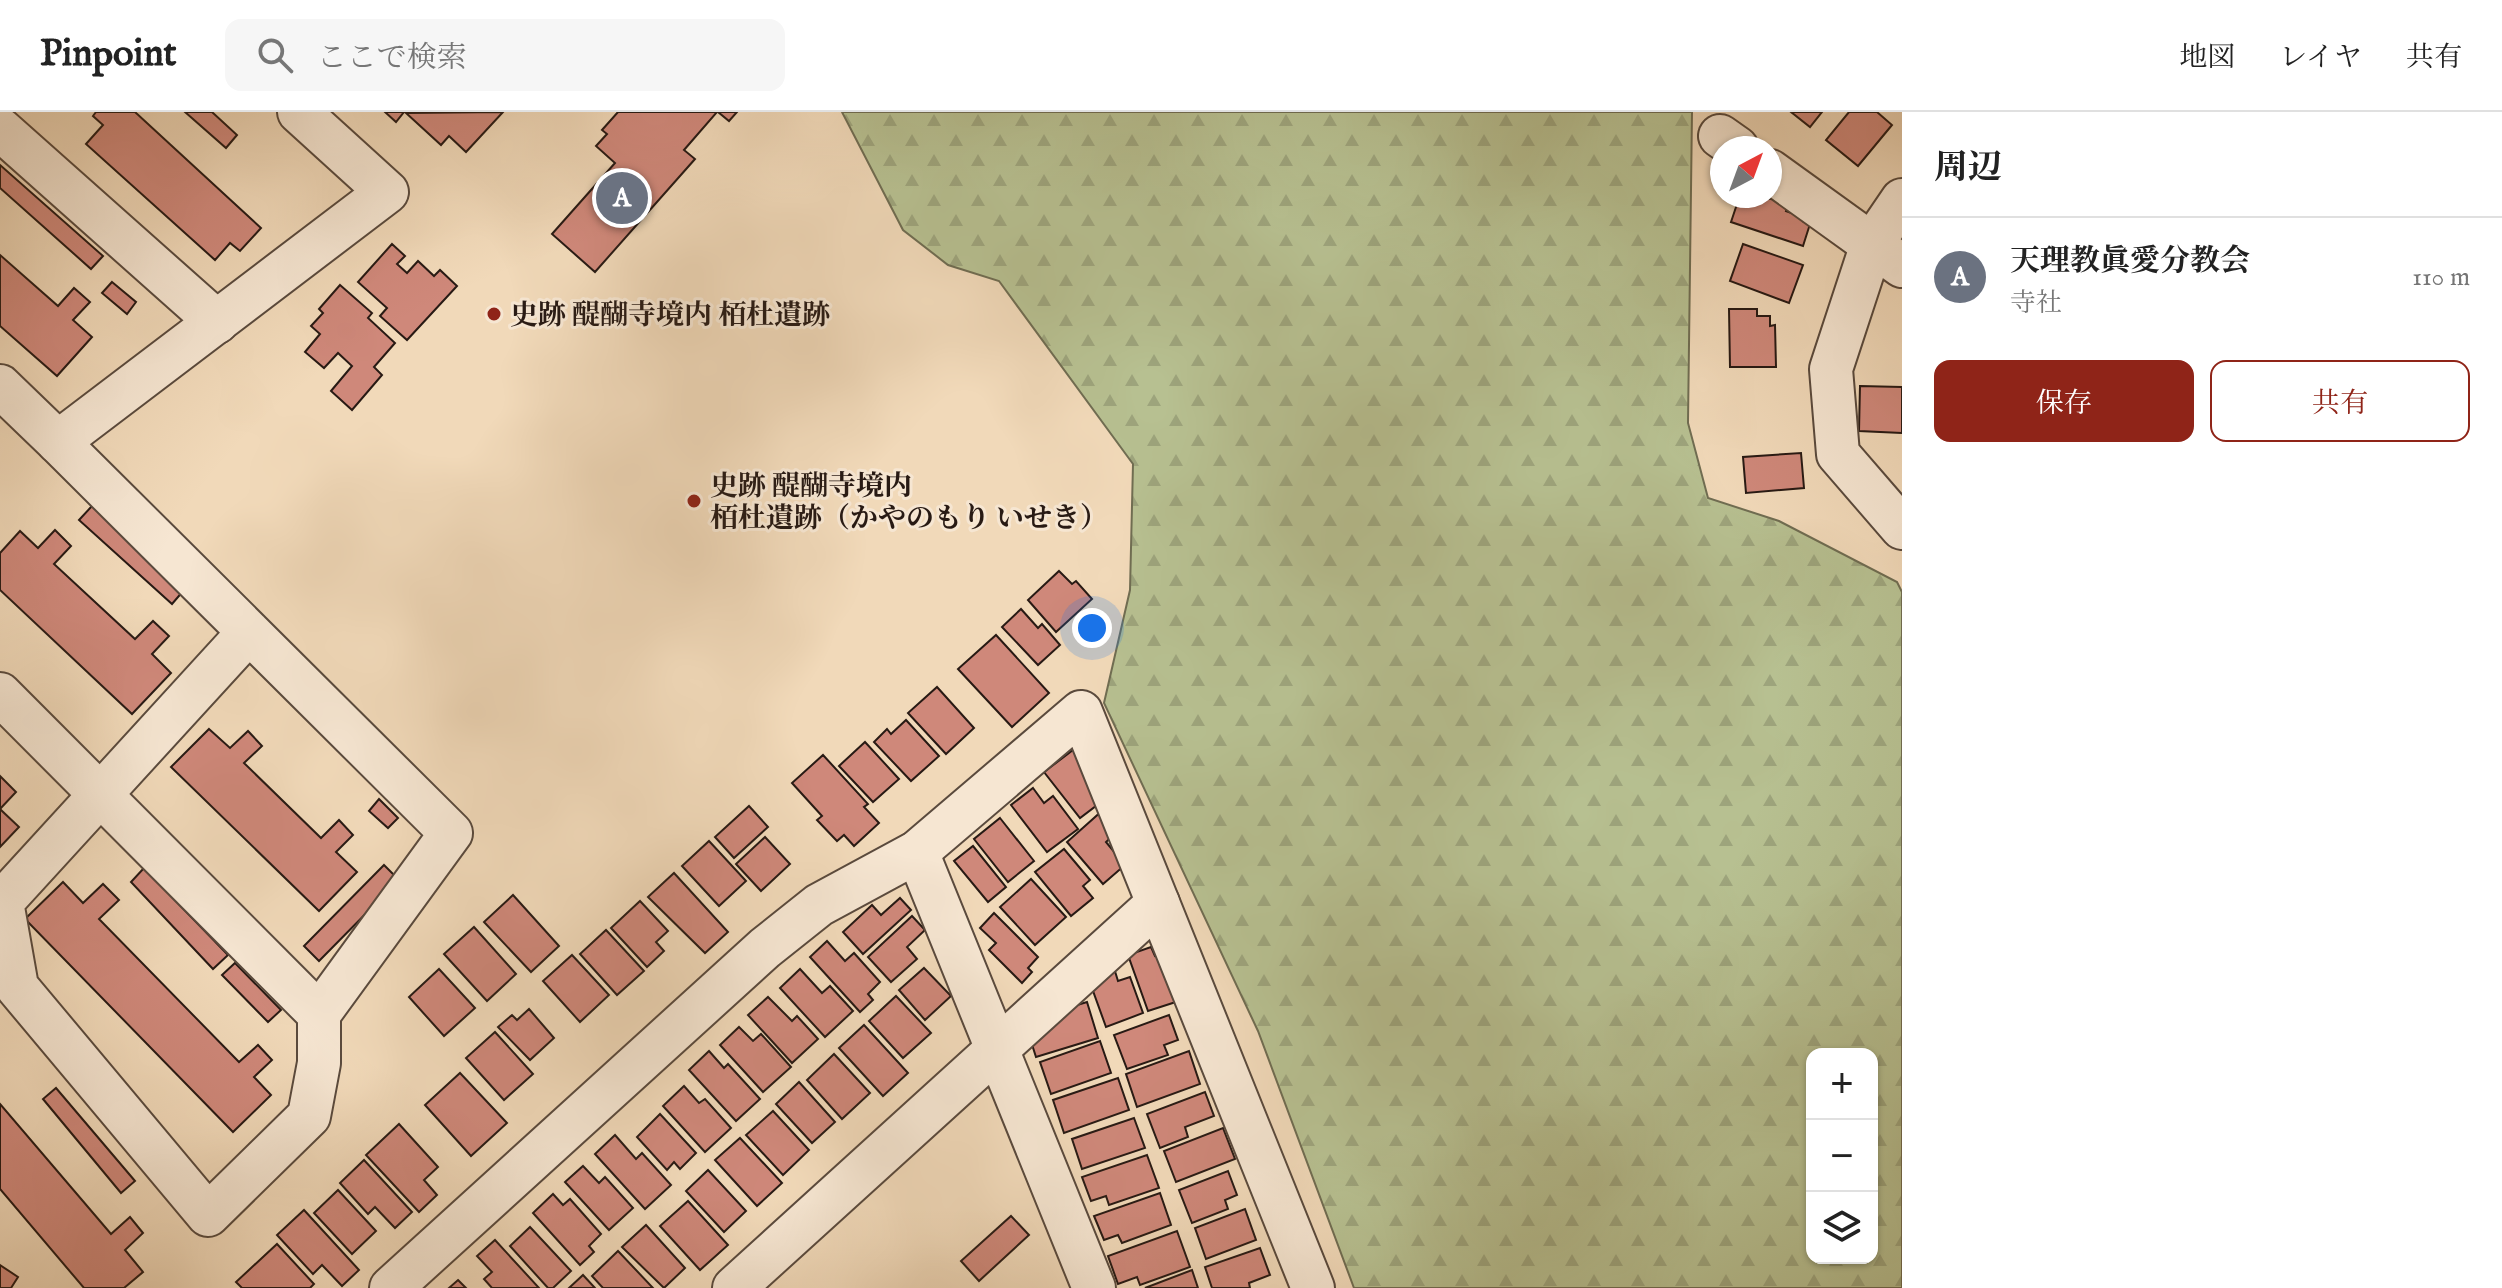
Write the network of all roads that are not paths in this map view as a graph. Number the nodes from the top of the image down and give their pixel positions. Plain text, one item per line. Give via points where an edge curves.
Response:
1 (299, 112) edge
2 (0, 129) edge
3 (1782, 180) edge
4 (1902, 200) edge
5 (1887, 255) edge
6 (217, 322) junction
7 (0, 386) edge
8 (58, 442) junction
9 (1902, 528) edge
10 (249, 632) junction
11 (0, 694) edge
12 (100, 794) junction
13 (917, 852) junction
14 (1158, 903) junction
15 (319, 1014) junction
16 (995, 1052) junction
17 (391, 1288) edge
18 (734, 1288) edge
19 (1094, 1288) edge
20 (1313, 1288) edge

1 - 6 street via 387,192
2 - 6 street
3 - 5 street
4 - 5 street
5 - 9 street via 1831,369 1838,454
6 - 8 street
7 - 8 street
8 - 10 street
10 - 12 street
10 - 15 street via 451,833
11 - 12 street
12 - 15 street
12 - 15 street via 2,902 17,987 208,1215 309,1116 319,1063
13 - 14 street via 1081,712
13 - 16 street
13 - 17 street via 819,905 765,948
14 - 16 street
14 - 20 street
16 - 18 street
16 - 19 street

